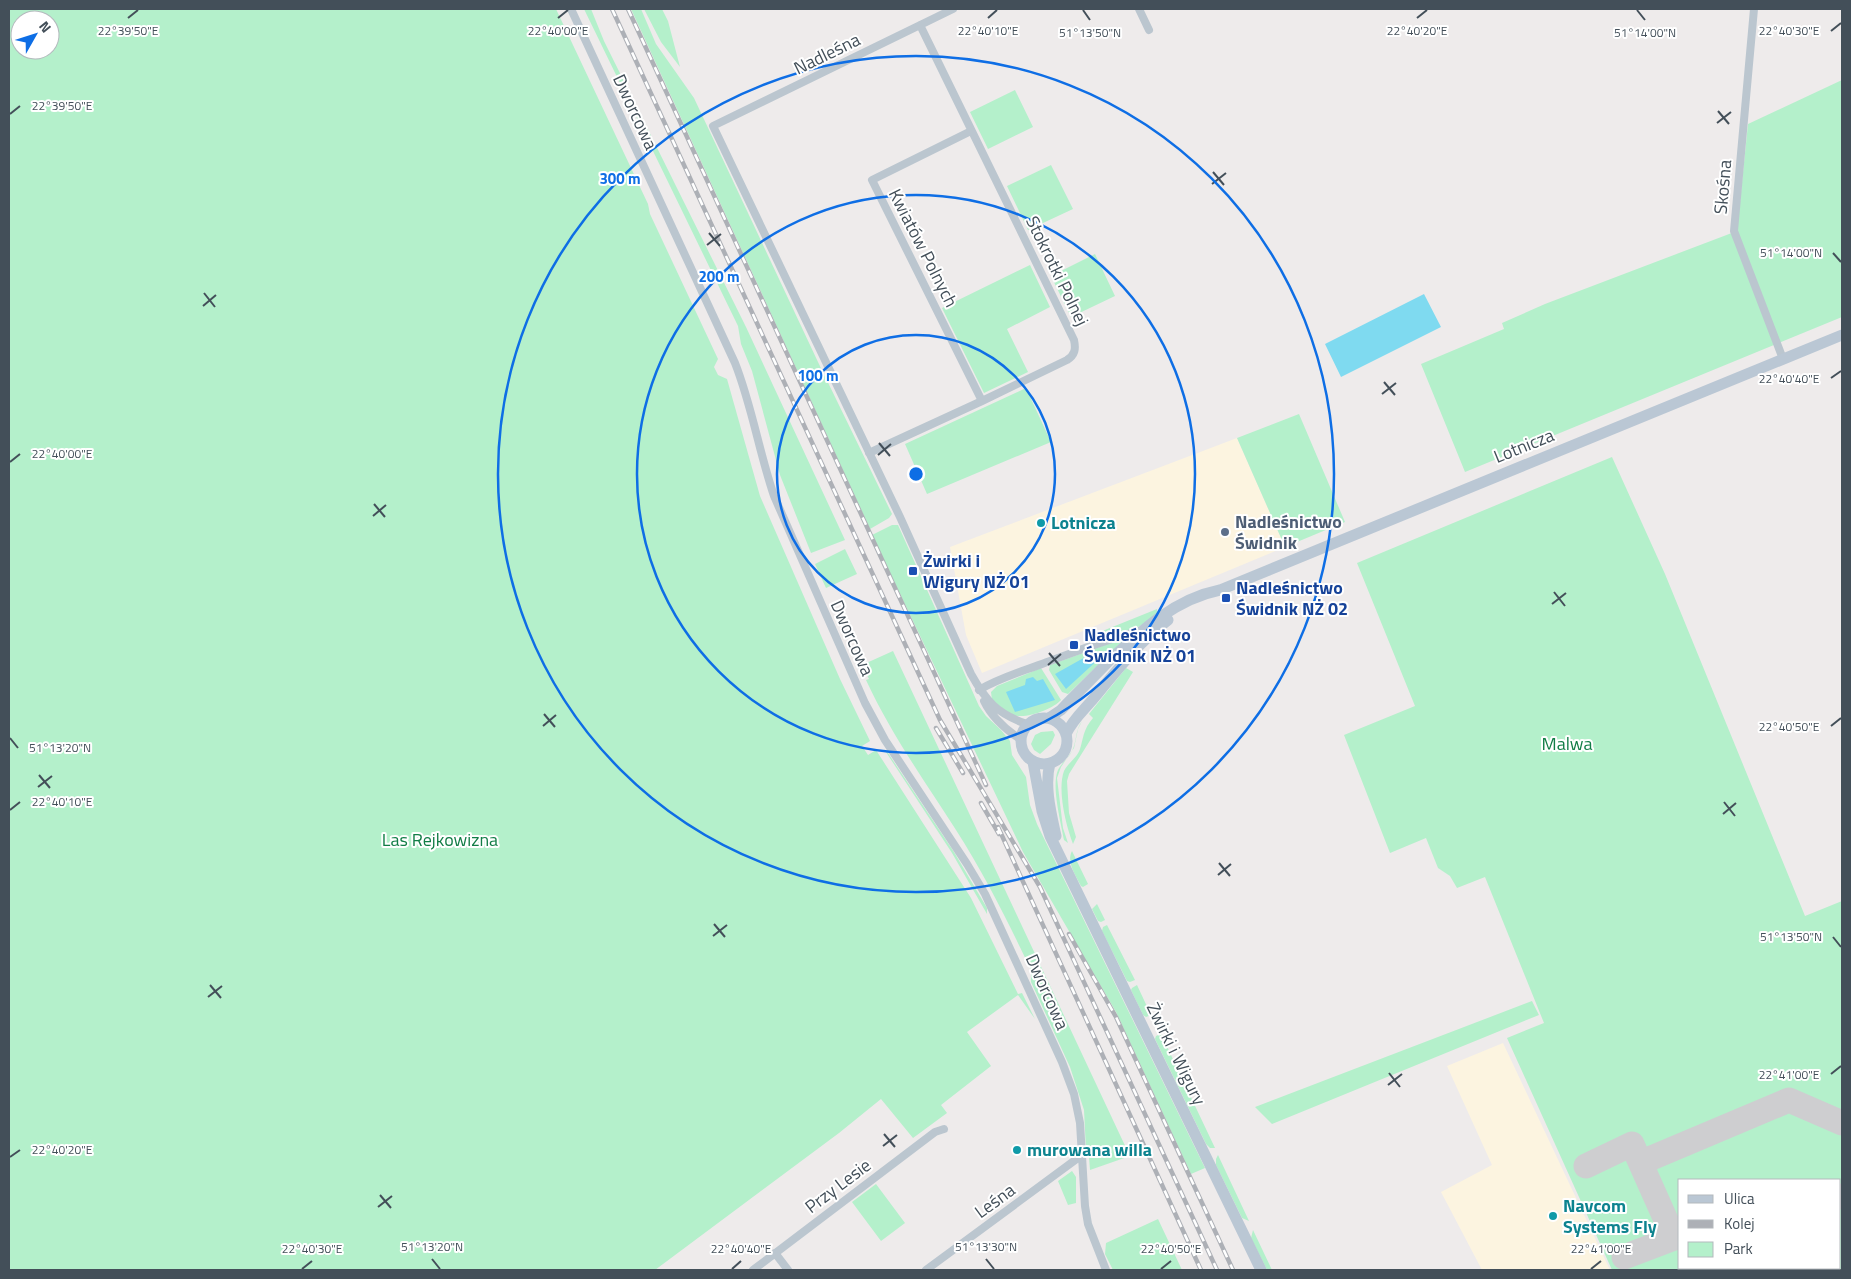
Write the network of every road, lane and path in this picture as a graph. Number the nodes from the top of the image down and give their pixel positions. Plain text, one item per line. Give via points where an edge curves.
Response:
1 (571, 9) edge
2 (953, 9) edge
3 (1139, 9) edge
4 (1754, 9) edge
5 (939, 12) edge
6 (920, 25) junction
7 (1150, 30) dead end
8 (971, 131) junction
9 (1842, 335) edge
10 (1783, 359) junction
11 (982, 402) junction
12 (869, 453) junction
13 (1220, 590) junction
14 (1141, 631) junction
15 (979, 690) junction
16 (1049, 718) junction
17 (1027, 724) junction
18 (1066, 734) junction
19 (1020, 739) junction
20 (1034, 762) junction
21 (1050, 763) junction
22 (1060, 852) junction
23 (944, 1129) dead end
24 (1082, 1155) junction
25 (775, 1253) junction
26 (752, 1270) edge
27 (788, 1270) edge
28 (926, 1270) edge
29 (1106, 1270) edge
30 (1261, 1270) edge

1 - 24 street, Dworcowa via 728,347 744,385 774,496 865,703 885,740 985,894 1044,1019 1074,1094
2 - 5 street, Nadleśna
3 - 7 street
4 - 10 street, Skośna via 1734,231
5 - 6 street, Nadleśna
6 - 8 street, Stokrotki Polnej
6 - 12 street, Nadleśna via 713,126
8 - 11 street, Stokrotki Polnej via 1076,346 1072,357 1067,360
8 - 11 street, Kwiatów Polnych via 872,180
9 - 10 main road, Lotnicza
10 - 13 main road, Lotnicza
11 - 12 street, Stokrotki Polnej
12 - 15 street
13 - 14 main road, Lotnicza via 1172,609
13 - 18 main road, Lotnicza via 1175,615 1148,636 1075,719
14 - 15 street via 1034,666
14 - 16 main road, Lotnicza
15 - 17 street via 1001,713
15 - 19 street via 992,715
16 - 17 main road via 1037,718
16 - 18 main road via 1061,724
17 - 19 main road
18 - 21 main road via 1064,752
19 - 20 main road via 1023,752
20 - 21 main road
20 - 22 main road, Żwirki i Wigury via 1044,821
21 - 22 main road, Żwirki i Wigury via 1049,790
22 - 30 main road, Żwirki i Wigury
23 - 25 street, Przy Lesie via 935,1132
24 - 28 street, Leśna
24 - 29 street, Dworcowa via 1088,1224
25 - 26 street, Przy Lesie
25 - 27 street

